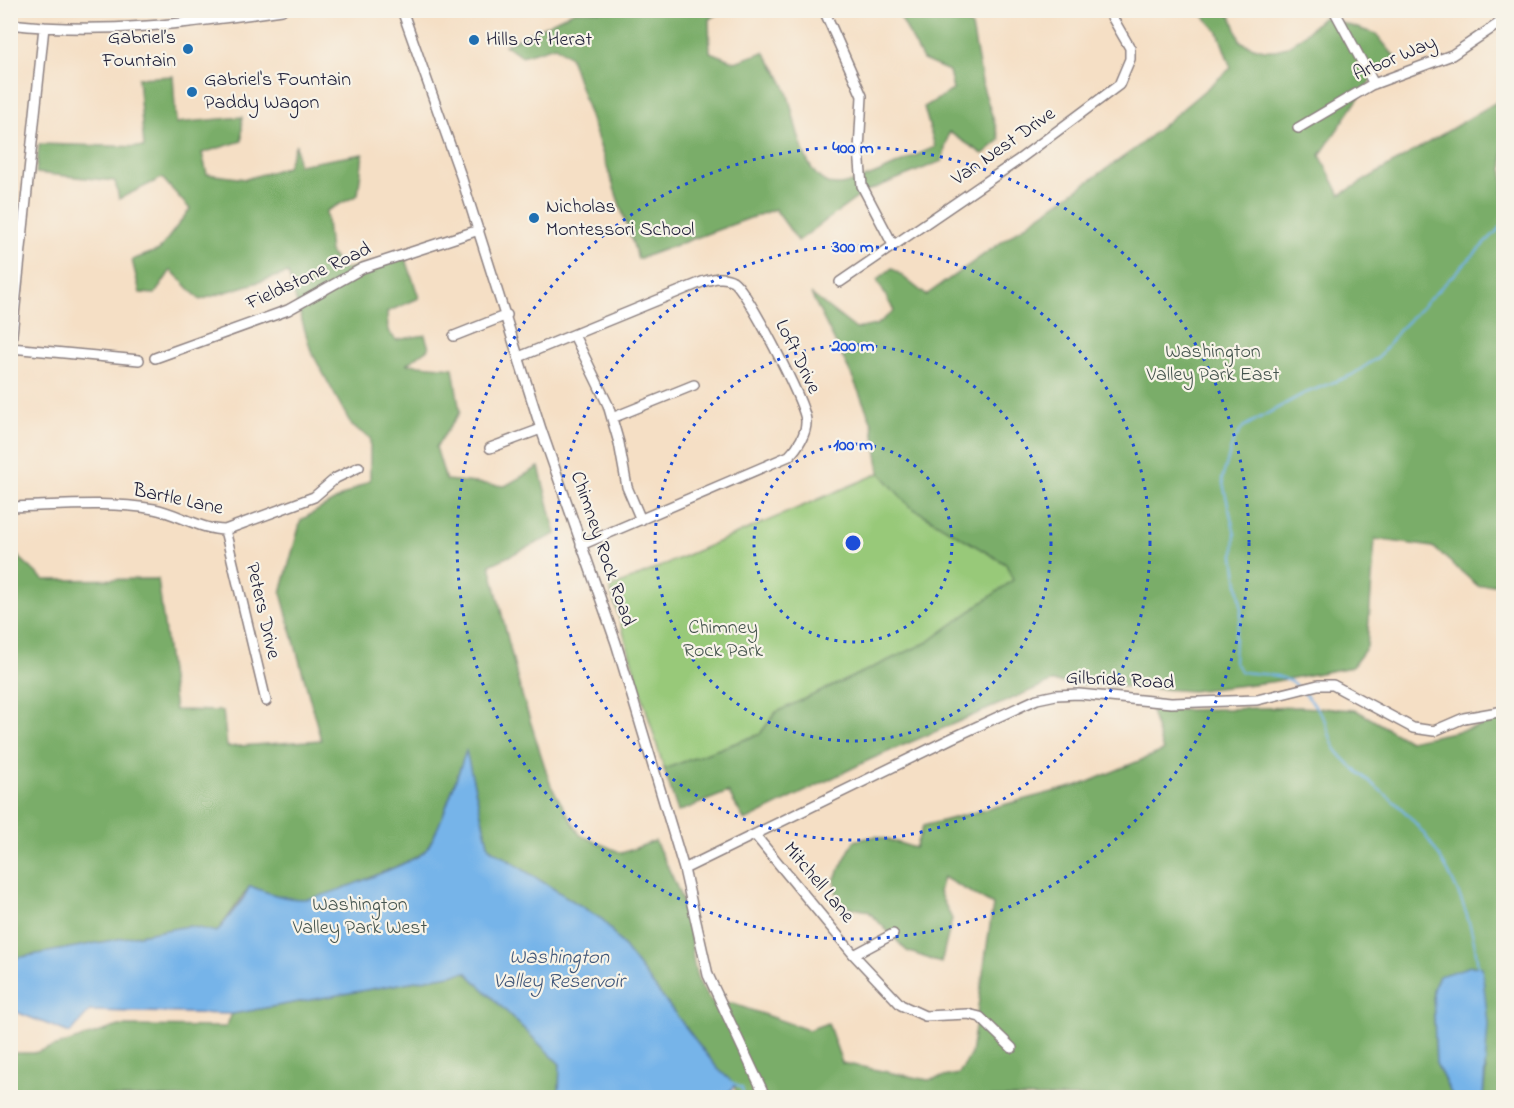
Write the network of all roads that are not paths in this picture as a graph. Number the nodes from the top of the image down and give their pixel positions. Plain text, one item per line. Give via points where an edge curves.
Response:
1 (282, 10) edge
2 (402, 10) edge
3 (824, 10) edge
4 (1108, 10) edge
5 (1334, 10) edge
6 (1503, 20) edge
7 (10, 24) edge
8 (44, 27) junction
9 (1374, 84) junction
10 (1298, 128) dead end
11 (479, 230) junction
12 (893, 245) junction
13 (840, 282) dead end
14 (507, 315) junction
15 (574, 335) junction
16 (454, 336) dead end
17 (11, 348) edge
18 (10, 354) edge
19 (519, 357) junction
20 (155, 358) dead end
21 (140, 360) dead end
22 (694, 385) dead end
23 (612, 418) junction
24 (542, 429) junction
25 (490, 448) dead end
26 (358, 467) dead end
27 (10, 507) edge
28 (640, 520) junction
29 (225, 530) junction
30 (582, 545) junction
31 (266, 701) dead end
32 (1503, 711) edge
33 (755, 835) junction
34 (684, 868) junction
35 (893, 934) dead end
36 (854, 955) junction
37 (1012, 1048) dead end
38 (766, 1098) edge

1 - 8 street via 140,28
2 - 11 street, Chimney Rock Road
3 - 12 street via 862,96 858,150 862,186
4 - 12 street, Van Nest Drive via 1130,48 1130,59 1119,85
5 - 9 street
6 - 9 street, Arbor Way via 1452,55
7 - 8 street
8 - 17 street
9 - 10 street, Arbor Way
11 - 14 street, Chimney Rock Road
11 - 20 street, Fieldstone Road via 363,268 288,310
12 - 13 street, Van Nest Drive
14 - 16 street
14 - 19 street, Chimney Rock Road
15 - 19 street, Loft Drive
15 - 23 street
15 - 28 street, Loft Drive via 702,282 732,280 750,303 800,401 806,420 804,434 789,456
17 - 18 street
17 - 21 street
19 - 24 street, Chimney Rock Road
22 - 23 street
23 - 28 street via 627,487
24 - 25 street
24 - 30 street, Chimney Rock Road
26 - 29 street, Bartle Lane via 336,478 315,496
27 - 29 street, Bartle Lane via 80,504 152,509
28 - 30 street, Loft Drive
29 - 31 street, Peters Drive
30 - 34 street, Chimney Rock Road
32 - 33 street, Gilbride Road via 1464,718 1434,731 1413,729 1333,685 1311,686 1257,700 1171,703 1056,695 1037,699
33 - 34 street, Gilbride Road
33 - 36 street, Mitchell Lane
34 - 38 street, Chimney Rock Road via 714,993
35 - 36 street
36 - 37 street, Mitchell Lane via 912,1012 925,1016 980,1017

